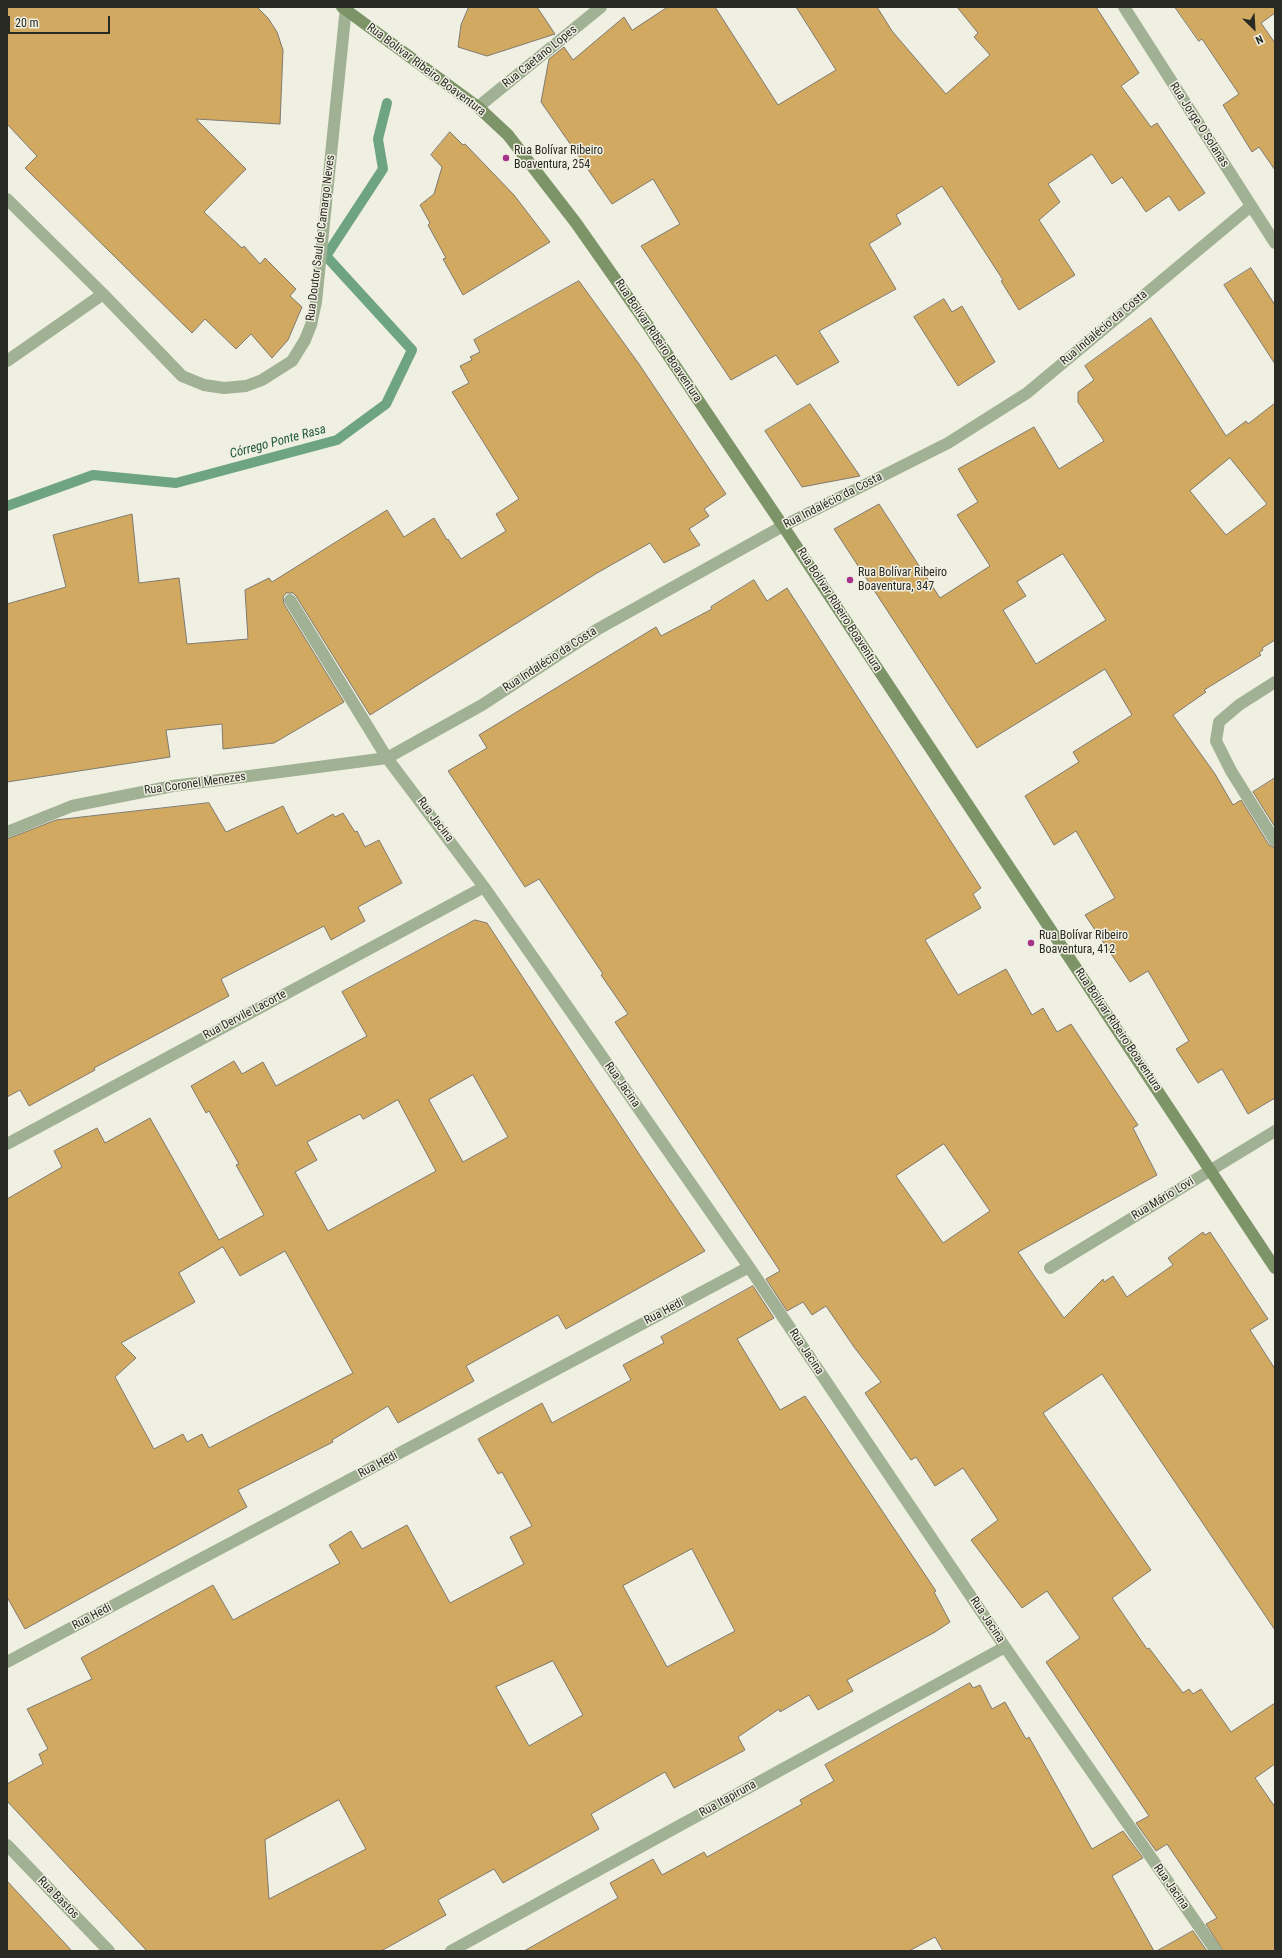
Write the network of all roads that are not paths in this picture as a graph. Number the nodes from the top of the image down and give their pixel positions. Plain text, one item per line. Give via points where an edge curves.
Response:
1 (601, 7) edge
2 (1124, 7) edge
3 (345, 8) edge
4 (478, 107) junction
5 (7, 199) edge
6 (1251, 206) junction
7 (1275, 244) edge
8 (103, 294) junction
9 (7, 360) edge
10 (783, 526) junction
11 (290, 600) dead end
12 (1275, 682) edge
13 (387, 758) junction
14 (7, 832) edge
15 (1275, 841) edge
16 (484, 887) junction
17 (1275, 1131) edge
18 (7, 1144) edge
19 (1211, 1170) junction
20 (749, 1267) junction
21 (1050, 1268) dead end
22 (1275, 1268) edge
23 (1005, 1647) junction
24 (7, 1662) edge
25 (7, 1845) edge
26 (109, 1951) edge
27 (451, 1951) edge
28 (1216, 1951) edge

1 - 4 street, Rua Caetano Lopes
2 - 6 street, Rua Jorge O Solanas
3 - 4 main road, Rua Bolívar Ribeiro Boaventura
3 - 8 street, Rua Doutor Saul de Camargo Neves via 316,302 307,335 292,361 262,380 246,386 204,386 182,376
4 - 10 main road, Rua Bolívar Ribeiro Boaventura via 508,134 576,223
5 - 8 street, Rua Doutor Saul de Camargo Neves
6 - 7 street, Rua Jorge O Solanas
6 - 10 street, Rua Indalécio da Costa via 1027,393 948,443
8 - 9 street
10 - 13 street, Rua Indalécio da Costa via 598,629 482,705
10 - 19 main road, Rua Bolívar Ribeiro Boaventura
11 - 13 street, Rua Jacina
12 - 15 street via 1239,705 1219,722 1216,741 1231,771
13 - 14 street, Rua Coronel Menezes via 173,786 72,806
13 - 16 street, Rua Jacina
16 - 18 street, Rua Dervile Lacorte
16 - 20 street, Rua Jacina
17 - 19 street, Rua Mário Lovi
19 - 21 street, Rua Mário Lovi
19 - 22 main road, Rua Bolívar Ribeiro Boaventura
20 - 23 street, Rua Jacina
20 - 24 street, Rua Hedi
23 - 27 street, Rua Itapiruna
23 - 28 street, Rua Jacina
25 - 26 street, Rua Bastos

